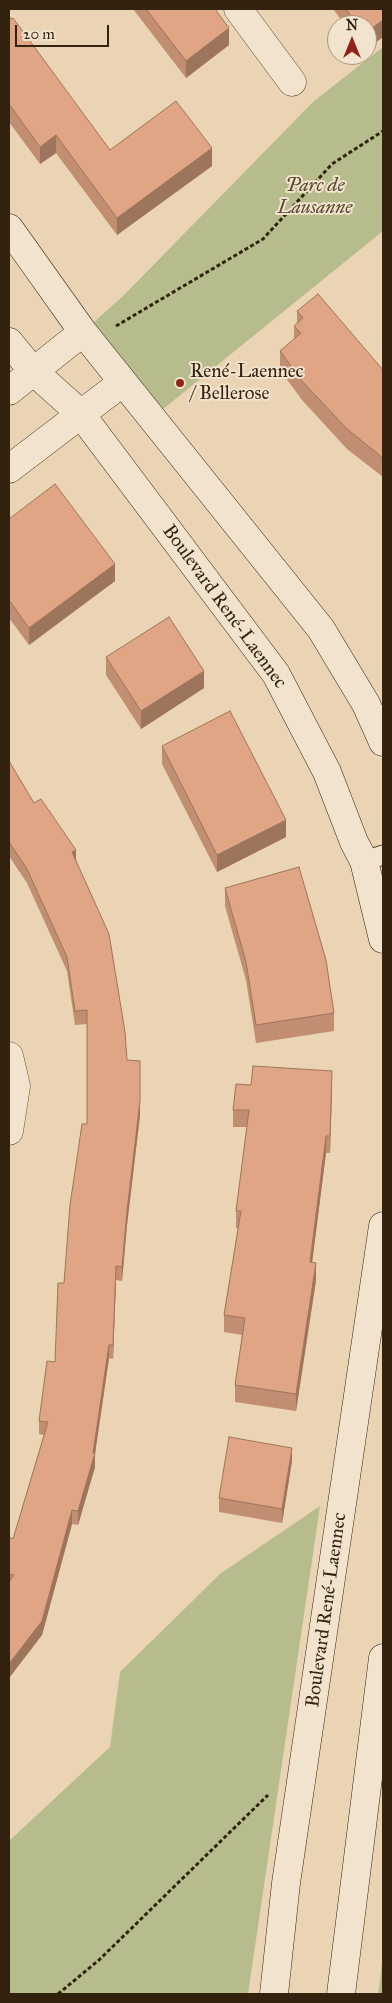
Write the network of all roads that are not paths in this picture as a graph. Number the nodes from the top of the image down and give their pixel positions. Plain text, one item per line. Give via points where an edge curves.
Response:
1 (238, 9) edge
2 (292, 82) dead end
3 (9, 228) edge
4 (88, 337) junction
5 (9, 342) edge
6 (33, 371) junction
7 (123, 382) junction
8 (9, 391) edge
9 (80, 413) junction
10 (9, 469) edge
11 (383, 742) edge
12 (374, 858) edge
13 (383, 939) edge
14 (9, 1056) edge
15 (9, 1131) edge
16 (383, 1226) edge
17 (383, 1658) edge
18 (274, 1994) edge
19 (341, 1994) edge

1 - 2 street
3 - 4 street
4 - 6 street
4 - 7 street
5 - 6 street, Boulevard René-Laennec
6 - 8 street
6 - 9 street, Boulevard René-Laennec
7 - 9 street
7 - 11 street via 321,629 366,704
9 - 10 street
9 - 12 street, Boulevard René-Laennec via 276,674 327,772 354,842
12 - 13 street, Boulevard René-Laennec
14 - 15 street via 16,1086
16 - 18 street, Boulevard René-Laennec via 286,1882
17 - 19 street

